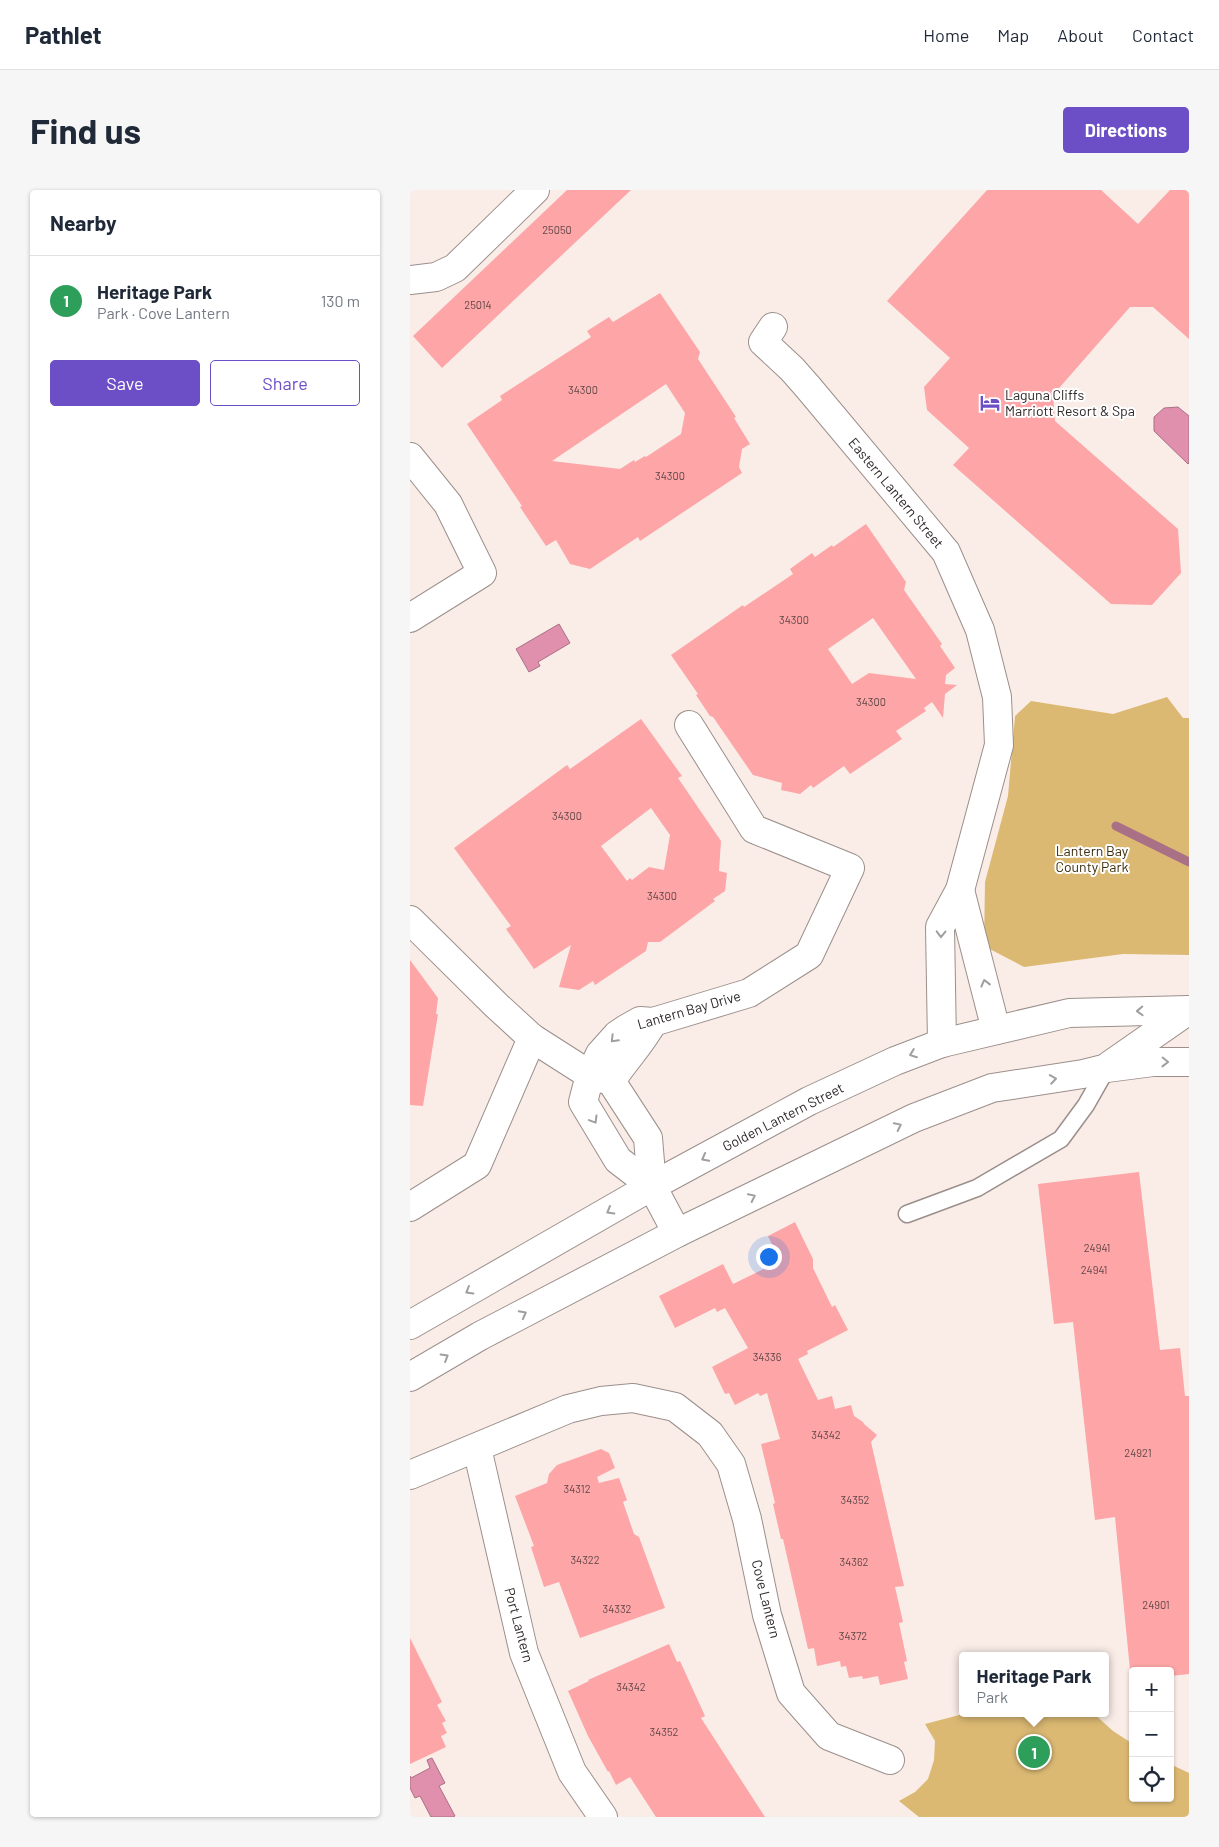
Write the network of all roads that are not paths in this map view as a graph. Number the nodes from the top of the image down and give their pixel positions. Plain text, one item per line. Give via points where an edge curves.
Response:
1 (535, 190) edge
2 (410, 280) edge
3 (773, 327) dead end
4 (410, 457) edge
5 (410, 618) edge
6 (689, 725) dead end
7 (960, 890) junction
8 (410, 920) edge
9 (1189, 1010) edge
10 (996, 1030) junction
11 (532, 1038) junction
12 (942, 1043) junction
13 (1189, 1062) edge
14 (1107, 1068) junction
15 (600, 1078) junction
16 (652, 1186) junction
17 (410, 1207) edge
18 (907, 1214) dead end
19 (677, 1233) junction
20 (410, 1325) edge
21 (410, 1378) edge
22 (477, 1448) junction
23 (410, 1475) edge
24 (890, 1760) dead end
25 (603, 1817) edge

1 - 2 street via 455,268 436,277
3 - 7 street, Eastern Lantern Street via 763,342 807,386 946,552 980,630 997,697 999,745
4 - 5 street via 448,504 482,572
6 - 15 street, Lantern Bay Drive via 754,829 850,868 809,955 750,993 652,1022 640,1022 617,1035 600,1054
10 -> 7 street
7 -> 12 street, Eastern Lantern Street via 940,927
8 - 11 street
9 -> 10 street, Golden Lantern Street via 1069,1013
9 - 14 street
10 - 12 street, Golden Lantern Street
11 - 15 street
11 - 17 street via 477,1165
12 -> 16 street, Golden Lantern Street via 810,1101
14 -> 13 street via 1153,1062
14 - 18 lane via 1061,1138 977,1188
19 -> 14 street via 914,1118 992,1088
15 - 16 street via 648,1138
15 -> 16 street, Lantern Bay Drive via 583,1102 618,1160
16 - 19 street, Lantern Bay Drive
16 -> 20 street, Golden Lantern Street
21 -> 19 street via 480,1336
22 - 23 street
22 - 24 street, Cove Lantern via 568,1409 601,1401 633,1398 676,1407 710,1434 731,1464 747,1518 767,1615 791,1693 829,1736
22 - 25 street, Port Lantern via 524,1653 572,1772

